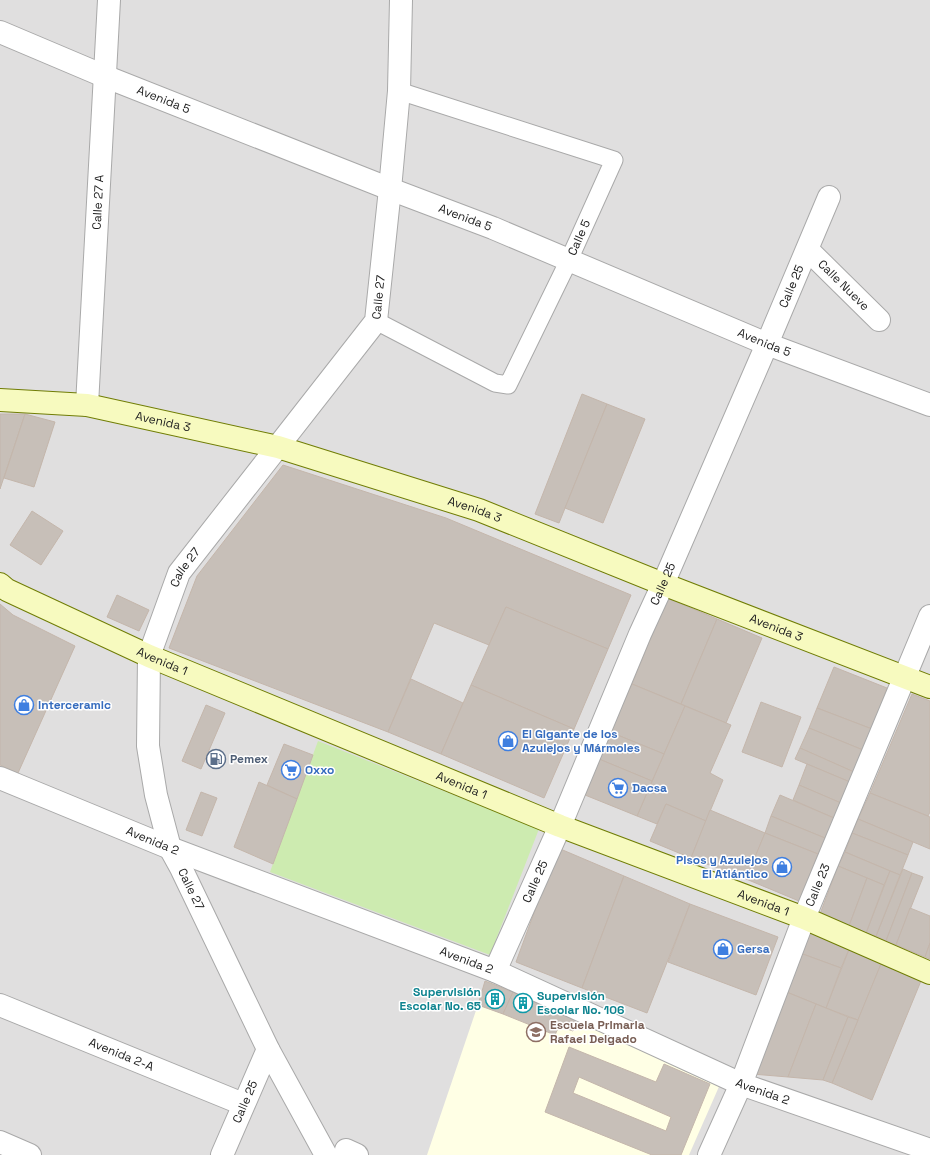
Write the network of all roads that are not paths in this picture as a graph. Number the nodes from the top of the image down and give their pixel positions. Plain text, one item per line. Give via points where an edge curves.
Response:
1 (109, 0) edge
2 (401, 0) edge
3 (0, 32) edge
4 (104, 76) junction
5 (399, 91) junction
6 (390, 189) junction
7 (829, 196) dead end
8 (808, 250) junction
9 (569, 260) junction
10 (879, 320) dead end
11 (376, 321) junction
12 (767, 344) junction
13 (0, 400) edge
14 (87, 405) junction
15 (930, 406) edge
16 (278, 447) junction
17 (0, 584) edge
18 (663, 584) junction
19 (930, 616) edge
20 (149, 656) junction
21 (904, 676) junction
22 (930, 687) edge
23 (0, 778) edge
24 (560, 826) junction
25 (170, 848) junction
26 (804, 918) junction
27 (495, 971) junction
28 (930, 973) edge
29 (0, 1005) edge
30 (268, 1049) junction
31 (741, 1084) junction
32 (243, 1104) junction
33 (0, 1142) edge
34 (930, 1150) edge
35 (343, 1153) edge
36 (30, 1155) edge
37 (222, 1155) edge
38 (709, 1155) edge

1 - 4 street, Calle 27 A
2 - 5 street, Calle 27
3 - 4 street, Avenida 5
4 - 6 street, Avenida 5
4 - 14 street, Calle 27 A
5 - 6 street, Calle 27
5 - 9 street, Calle 5 via 614,160
6 - 9 street, Avenida 5
6 - 11 street, Calle 27
7 - 8 street, Calle 25
8 - 10 street, Calle Nueve
8 - 12 street, Calle 25
9 - 11 street, Calle 5 via 508,385 495,383
9 - 12 street, Avenida 5
11 - 16 street, Calle 27
12 - 15 street, Avenida 5
12 - 18 street, Calle 25
13 - 14 main road, Avenida 3
14 - 16 main road, Avenida 3
16 - 18 main road, Avenida 3 via 479,510
16 - 20 street, Calle 27 via 179,573
17 - 20 main road, Avenida 1 via 7,590
18 - 21 main road, Avenida 3
18 - 24 street, Calle 25
19 - 21 street, Calle 23
20 - 24 main road, Avenida 1
20 - 25 street, Calle 27 via 148,746 156,795
21 - 22 main road, Avenida 3
21 - 26 street, Calle 23
23 - 25 street, Avenida 2
24 - 26 main road, Avenida 1
24 - 27 street, Calle 25
25 - 27 street, Avenida 2
25 - 30 street, Calle 27
26 - 28 main road, Avenida 1
26 - 31 street, Calle 23
27 - 31 street, Avenida 2
29 - 32 street, Avenida 2-A
30 - 32 street, Calle 25
30 - 35 street, Calle 27
31 - 34 street, Avenida 2
31 - 38 street, Calle 23
32 - 37 street, Calle 25
33 - 36 street

